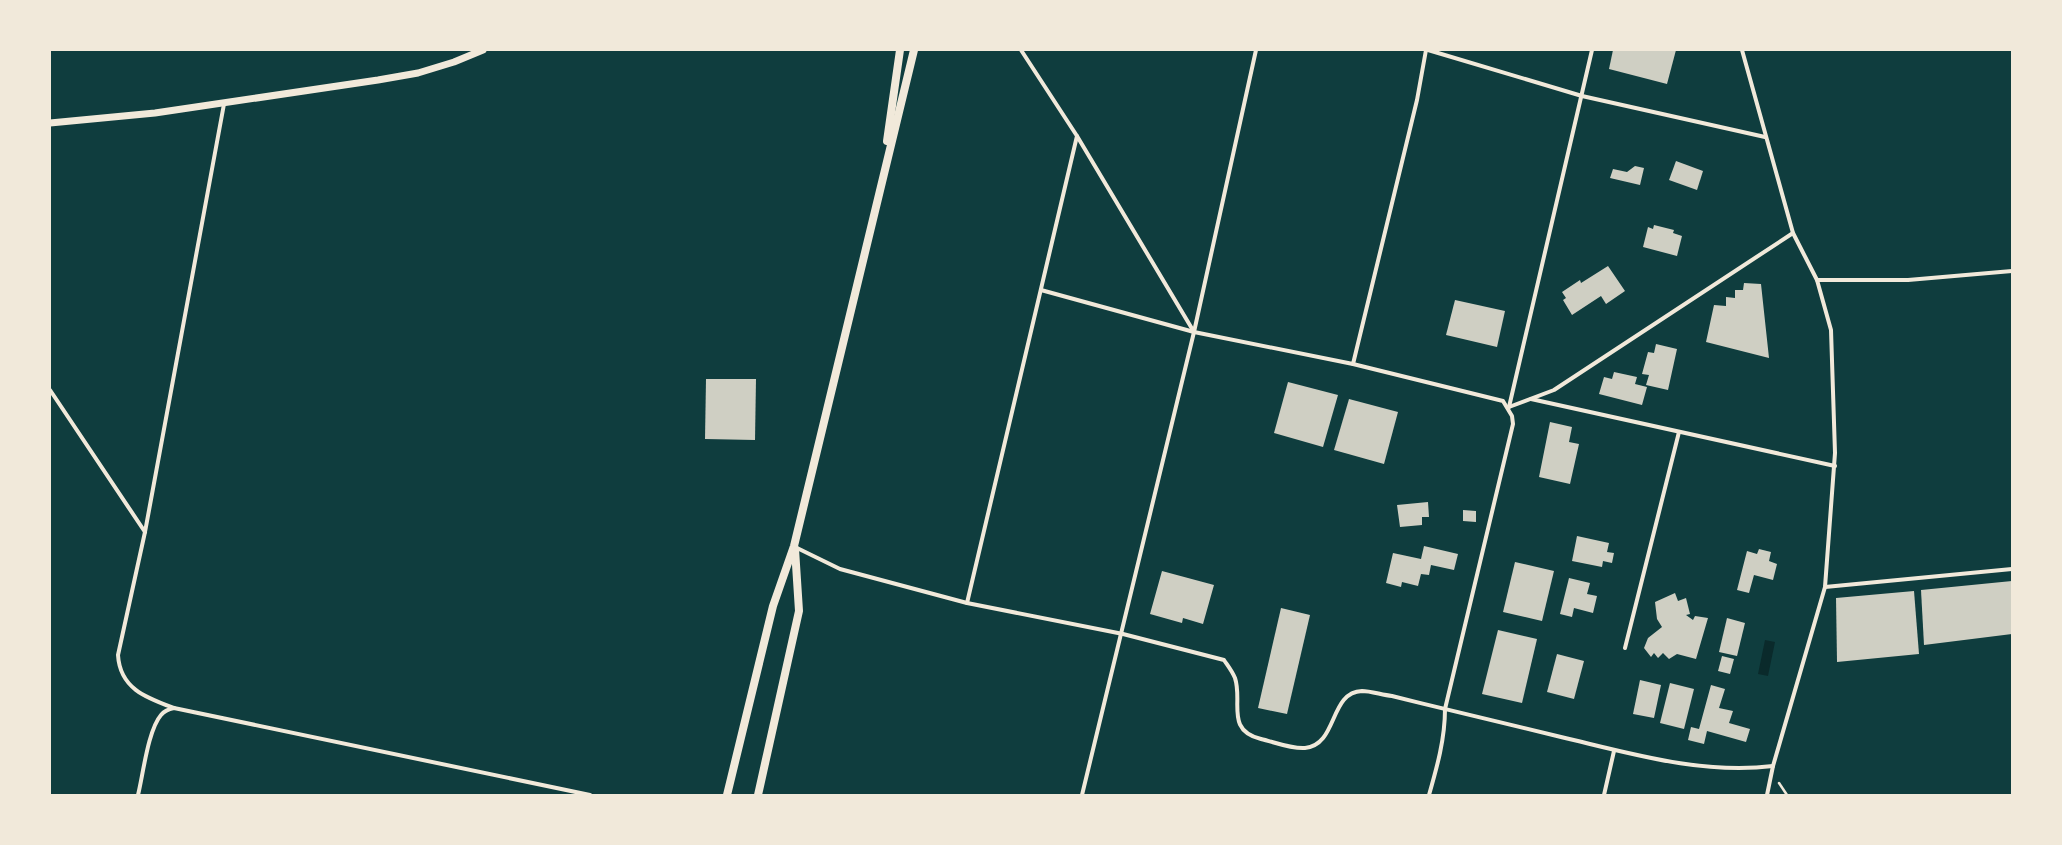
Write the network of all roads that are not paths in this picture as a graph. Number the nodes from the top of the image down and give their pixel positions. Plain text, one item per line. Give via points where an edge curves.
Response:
1 (483, 50) edge
2 (900, 50) edge
3 (914, 50) edge
4 (1021, 50) edge
5 (1256, 50) edge
6 (1427, 50) edge
7 (1592, 50) edge
8 (1742, 50) edge
9 (1582, 96) junction
10 (224, 104) junction
11 (50, 123) edge
12 (1077, 136) junction
13 (1765, 137) junction
14 (881, 183) junction
15 (1793, 233) junction
16 (2012, 271) edge
17 (1817, 280) junction
18 (1041, 290) junction
19 (1194, 332) junction
20 (1353, 364) junction
21 (50, 390) edge
22 (1531, 399) junction
23 (1509, 407) junction
24 (1679, 432) junction
25 (1835, 466) junction
26 (145, 532) junction
27 (794, 546) junction
28 (2012, 569) edge
29 (1825, 587) junction
30 (968, 602) junction
31 (1123, 634) junction
32 (1625, 648) dead end
33 (174, 708) junction
34 (1445, 710) junction
35 (1614, 751) junction
36 (1774, 766) junction
37 (138, 795) edge
38 (590, 795) edge
39 (727, 795) edge
40 (758, 795) edge
41 (1082, 795) edge
42 (1429, 795) edge
43 (1604, 795) edge
44 (1767, 795) edge

1 - 10 street via 418,73
2 - 14 main road
3 - 14 main road
4 - 12 street
5 - 19 street
6 - 9 street
6 - 20 street
7 - 9 street
8 - 13 street
9 - 13 street
9 - 23 street
10 - 11 street
10 - 26 street
12 - 18 street
12 - 19 street
13 - 15 street
14 - 27 main road
15 - 17 street
15 - 22 street via 1554,390
16 - 17 street via 1908,280
17 - 25 street via 1831,330
18 - 19 street
18 - 30 street
19 - 20 street
19 - 31 street
20 - 23 street via 1503,401
21 - 26 street
22 - 23 street
22 - 24 street
23 - 34 street via 1513,424
24 - 25 street
24 - 32 street
25 - 29 street
26 - 33 street via 118,656 119,668 129,685 146,697
27 - 30 street via 840,569
27 - 39 main road via 773,606
27 - 40 main road via 799,611
28 - 29 street
29 - 36 street
30 - 31 street
31 - 34 street via 1224,660 1235,679 1239,724 1246,732 1257,738 1297,748 1315,746 1324,740 1340,705 1354,693 1362,691 1392,696
31 - 41 street
33 - 37 street via 162,714 152,732
33 - 38 street
34 - 35 street
34 - 42 street via 1441,750
35 - 36 street via 1732,769
35 - 43 street
36 - 44 street

